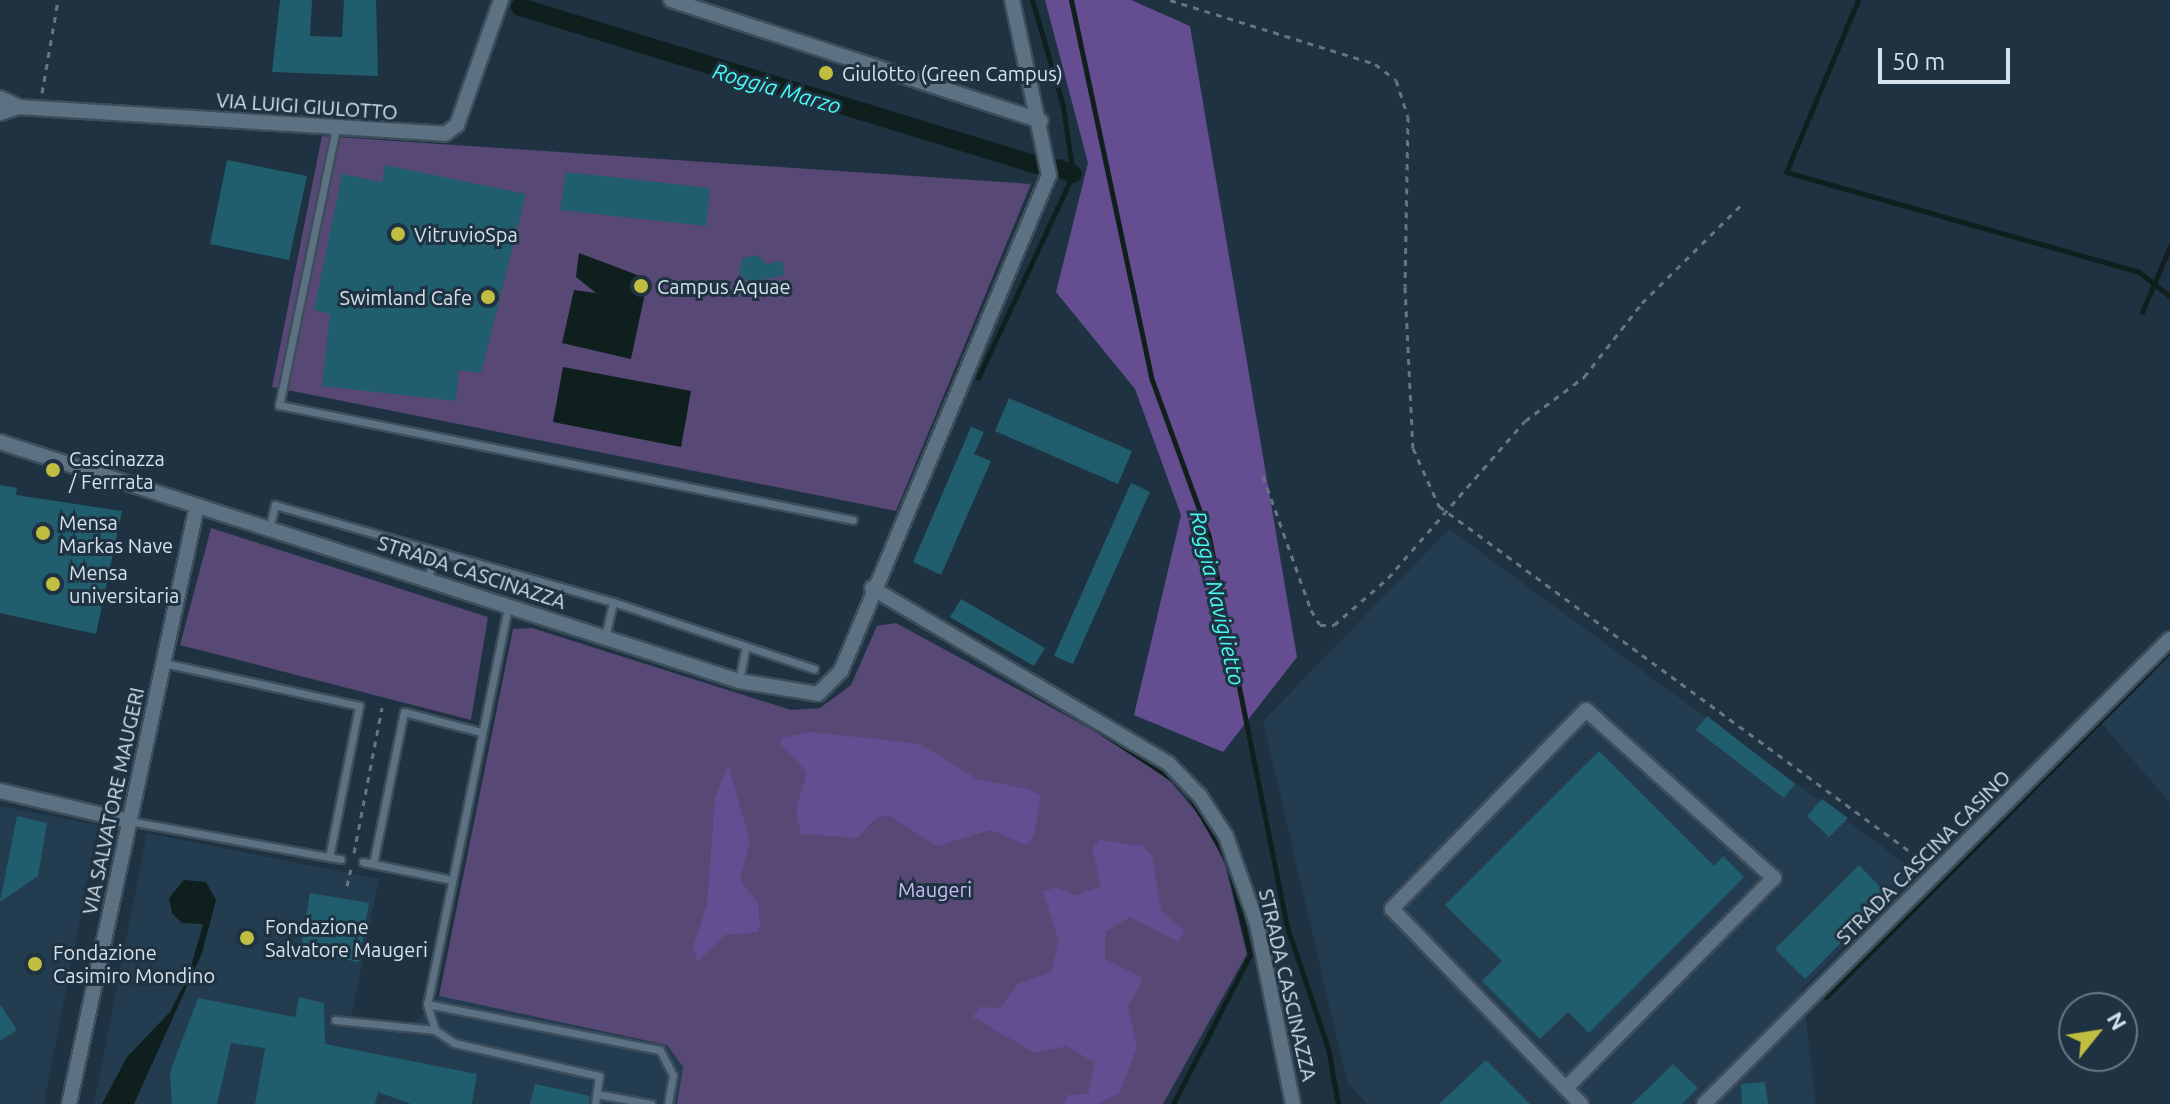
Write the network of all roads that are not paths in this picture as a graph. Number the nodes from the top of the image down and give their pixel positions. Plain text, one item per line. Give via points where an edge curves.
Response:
1 (501, 0) edge
2 (671, 0) edge
3 (1012, 0) edge
4 (0, 98) edge
5 (19, 107) junction
6 (0, 113) edge
7 (1041, 121) junction
8 (336, 128) junction
9 (0, 442) edge
10 (197, 506) junction
11 (853, 520) dead end
12 (270, 526) junction
13 (435, 551) junction
14 (428, 578) junction
15 (872, 588) junction
16 (613, 602) junction
17 (508, 604) junction
18 (605, 637) junction
19 (2170, 639) edge
20 (745, 650) junction
21 (163, 663) junction
22 (814, 669) dead end
23 (739, 681) junction
24 (481, 732) junction
25 (0, 791) edge
26 (129, 821) junction
27 (329, 857) junction
28 (341, 859) dead end
29 (363, 862) dead end
30 (373, 864) junction
31 (452, 880) junction
32 (427, 1004) junction
33 (335, 1020) dead end
34 (435, 1030) junction
35 (1566, 1088) junction
36 (597, 1094) junction
37 (69, 1104) edge
38 (595, 1104) edge
39 (651, 1104) edge
40 (668, 1104) edge
41 (1293, 1104) edge
42 (1581, 1104) edge
43 (1704, 1104) edge

1 - 8 street, VIA LUIGI GIULOTTO via 457,125 445,134
2 - 7 street
3 - 7 street, STRADA CASCINAZZA
4 - 5 street, VIA LUIGI GIULOTTO
5 - 6 street, VIA LUIGI GIULOTTO
5 - 8 street, VIA LUIGI GIULOTTO
7 - 15 street, STRADA CASCINAZZA via 1049,175 1037,214
8 - 11 lane via 279,405
9 - 10 street, STRADA CASCINAZZA
10 - 12 street, STRADA CASCINAZZA
10 - 21 street, VIA SALVATORE MAUGERI
12 - 13 lane via 275,505
12 - 14 street, STRADA CASCINAZZA
13 - 14 lane
13 - 16 lane
14 - 17 street, STRADA CASCINAZZA
15 - 23 street, STRADA CASCINAZZA via 841,671 818,694
15 - 41 street, STRADA CASCINAZZA via 1168,763 1200,796 1226,836 1257,924
16 - 18 lane
16 - 20 lane
17 - 18 street, STRADA CASCINAZZA
17 - 24 lane
18 - 23 street, STRADA CASCINAZZA
19 - 43 street, STRADA CASCINA CASINO
20 - 22 lane
20 - 23 lane
21 - 26 street, VIA SALVATORE MAUGERI
21 - 27 lane via 359,706
24 - 30 lane via 404,712
24 - 31 lane
25 - 26 street
26 - 27 lane
26 - 37 street, VIA SALVATORE MAUGERI
27 - 28 lane
29 - 30 lane
30 - 31 lane
31 - 32 lane
32 - 34 lane
32 - 40 lane via 660,1050 673,1075
33 - 34 lane
34 - 36 lane via 454,1043 599,1076
35 - 35 street via 1774,878 1586,710 1392,909
35 - 42 street
36 - 38 lane
36 - 39 lane

